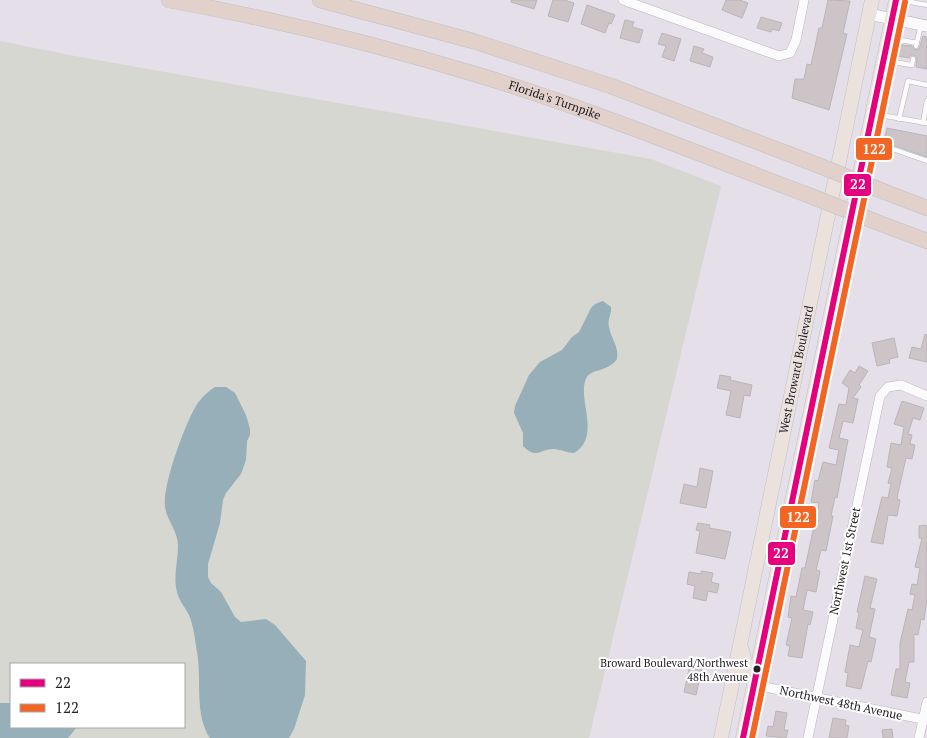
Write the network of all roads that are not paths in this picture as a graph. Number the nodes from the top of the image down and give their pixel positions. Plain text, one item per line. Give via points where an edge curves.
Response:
1 (169, 0) edge
2 (320, 0) edge
3 (623, 0) edge
4 (804, 0) edge
5 (872, 0) edge
6 (896, 0) edge
7 (910, 0) edge
8 (927, 5) edge
9 (869, 14) junction
10 (893, 20) junction
11 (924, 26) edge
12 (897, 41) junction
13 (898, 56) dead end
14 (906, 57) dead end
15 (913, 59) dead end
16 (891, 61) junction
17 (905, 64) junction
18 (927, 85) edge
19 (852, 100) junction
20 (927, 101) edge
21 (874, 109) junction
22 (899, 119) junction
23 (925, 123) edge
24 (867, 144) junction
25 (927, 161) edge
26 (927, 208) edge
27 (927, 241) edge
28 (927, 396) edge
29 (740, 644) junction
30 (733, 681) junction
31 (755, 684) junction
32 (816, 697) junction
33 (927, 702) edge
34 (748, 716) junction
35 (925, 720) edge
36 (721, 738) edge
37 (743, 738) edge
38 (808, 738) edge
39 (919, 738) edge

1 - 27 highway, Florida's Turnpike, bridge via 359,41 479,75 605,118
2 - 26 highway, bridge via 473,41 602,83
3 - 4 street via 779,56 790,52 796,40
5 - 9 main road, West Broward Boulevard
6 - 10 main road, West Broward Boulevard
7 - 8 lane
9 - 10 street
9 - 19 main road, West Broward Boulevard
10 - 11 street
10 - 12 main road, West Broward Boulevard
11 - 12 lane via 917,41
12 - 16 main road, West Broward Boulevard
13 - 16 lane
14 - 17 lane
15 - 17 lane via 912,65
16 - 17 lane
16 - 21 main road, West Broward Boulevard
18 - 22 lane via 908,81
19 - 21 main road
19 - 29 main road, West Broward Boulevard
20 - 23 lane
21 - 22 lane
21 - 24 main road, West Broward Boulevard
22 - 23 lane
24 - 25 lane
24 - 31 main road, West Broward Boulevard
28 - 32 street, Northwest 1st Street via 901,385 888,387 880,396
29 - 30 main road, West Broward Boulevard
29 - 31 main road
30 - 34 main road via 744,699
30 - 36 main road, West Broward Boulevard
31 - 32 street, Northwest 48th Avenue
31 - 34 main road, West Broward Boulevard
32 - 35 street, Northwest 48th Avenue
32 - 38 street, Northwest 1st Street
33 - 35 street
34 - 37 main road, West Broward Boulevard
35 - 39 street

